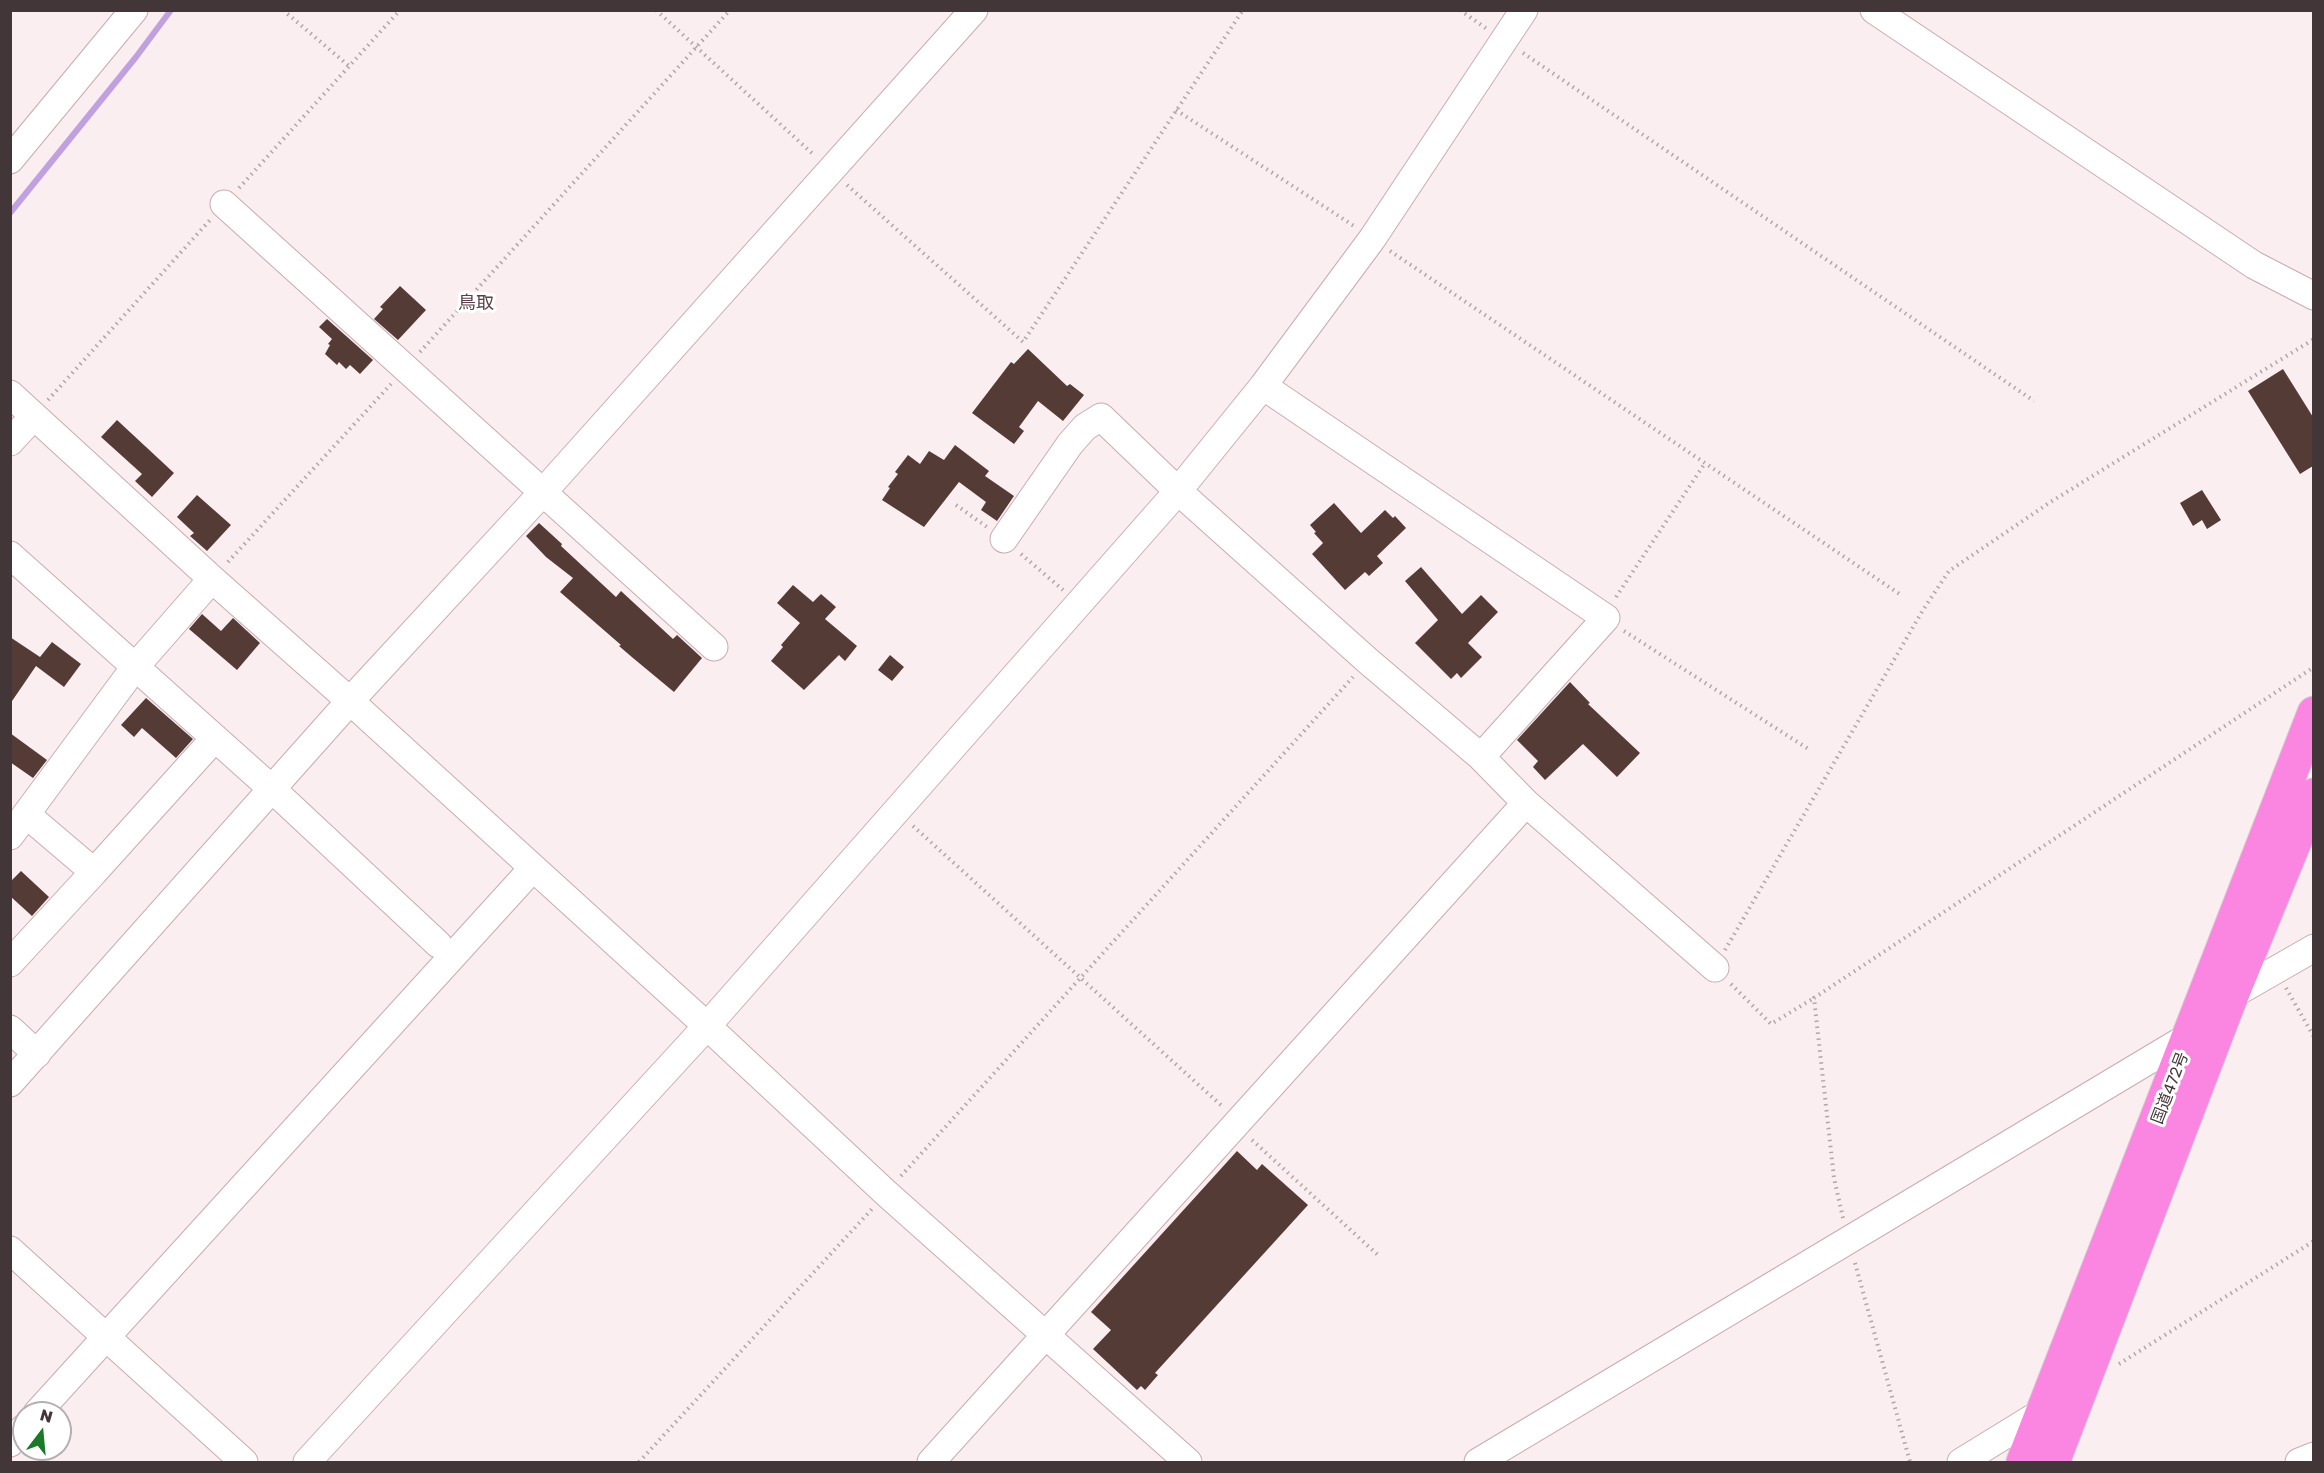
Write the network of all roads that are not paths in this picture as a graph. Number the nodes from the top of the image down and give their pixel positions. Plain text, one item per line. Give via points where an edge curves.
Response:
1 (134, 10) edge
2 (974, 10) edge
3 (1524, 10) edge
4 (1874, 10) edge
5 (10, 160) edge
6 (224, 204) dead end
7 (2313, 296) edge
8 (1263, 386) junction
9 (10, 394) edge
10 (34, 416) junction
11 (10, 442) edge
12 (544, 491) junction
13 (1178, 491) junction
14 (1004, 539) dead end
15 (16, 572) edge
16 (212, 579) junction
17 (714, 647) dead end
18 (135, 667) junction
19 (350, 701) junction
20 (2313, 713) edge
21 (215, 738) junction
22 (1481, 757) junction
23 (272, 789) junction
24 (2313, 795) edge
25 (1526, 803) junction
26 (19, 825) edge
27 (532, 869) junction
28 (94, 872) junction
29 (438, 944) dead end
30 (2313, 948) edge
31 (10, 963) edge
32 (1715, 968) road end
33 (2232, 995) junction
34 (707, 1026) junction
35 (10, 1029) edge
36 (2191, 1035) junction
37 (37, 1054) junction
38 (10, 1083) edge
39 (10, 1250) edge
40 (1046, 1336) junction
41 (106, 1337) junction
42 (49, 1401) edge
43 (2044, 1411) junction
44 (2313, 1456) edge
45 (244, 1462) edge
46 (307, 1462) edge
47 (931, 1462) edge
48 (1188, 1462) edge
49 (1478, 1462) edge
50 (1960, 1462) edge
51 (2024, 1462) edge
52 (2053, 1462) edge
53 (2299, 1462) edge

1 - 5 street
2 - 12 street
3 - 8 street via 1372,239
4 - 7 street via 2245,259
6 - 12 street
8 - 13 street
8 - 22 street via 1604,617
9 - 10 street
10 - 11 street
10 - 16 street
12 - 17 street
12 - 19 street
13 - 14 street via 1101,417 1084,427 1070,444
13 - 22 street
13 - 34 street
15 - 18 street
16 - 18 street
16 - 19 street
18 - 21 street
18 - 26 street
19 - 23 street
19 - 27 street
20 - 36 highway, 国道472号
21 - 23 street
21 - 28 street
22 - 25 street
23 - 29 street
23 - 37 street
24 - 33 highway, 国道472号
25 - 32 street
25 - 40 street
26 - 28 street
27 - 34 street
27 - 41 street
28 - 31 street
30 - 33 street
33 - 52 highway, 国道472号
34 - 40 street
34 - 46 street
35 - 37 street
36 - 43 highway, 国道472号
36 - 49 street
37 - 38 street
39 - 41 street
40 - 47 street
40 - 48 street
41 - 42 street
41 - 45 street
43 - 50 street
43 - 51 highway, 国道472号
44 - 53 street

